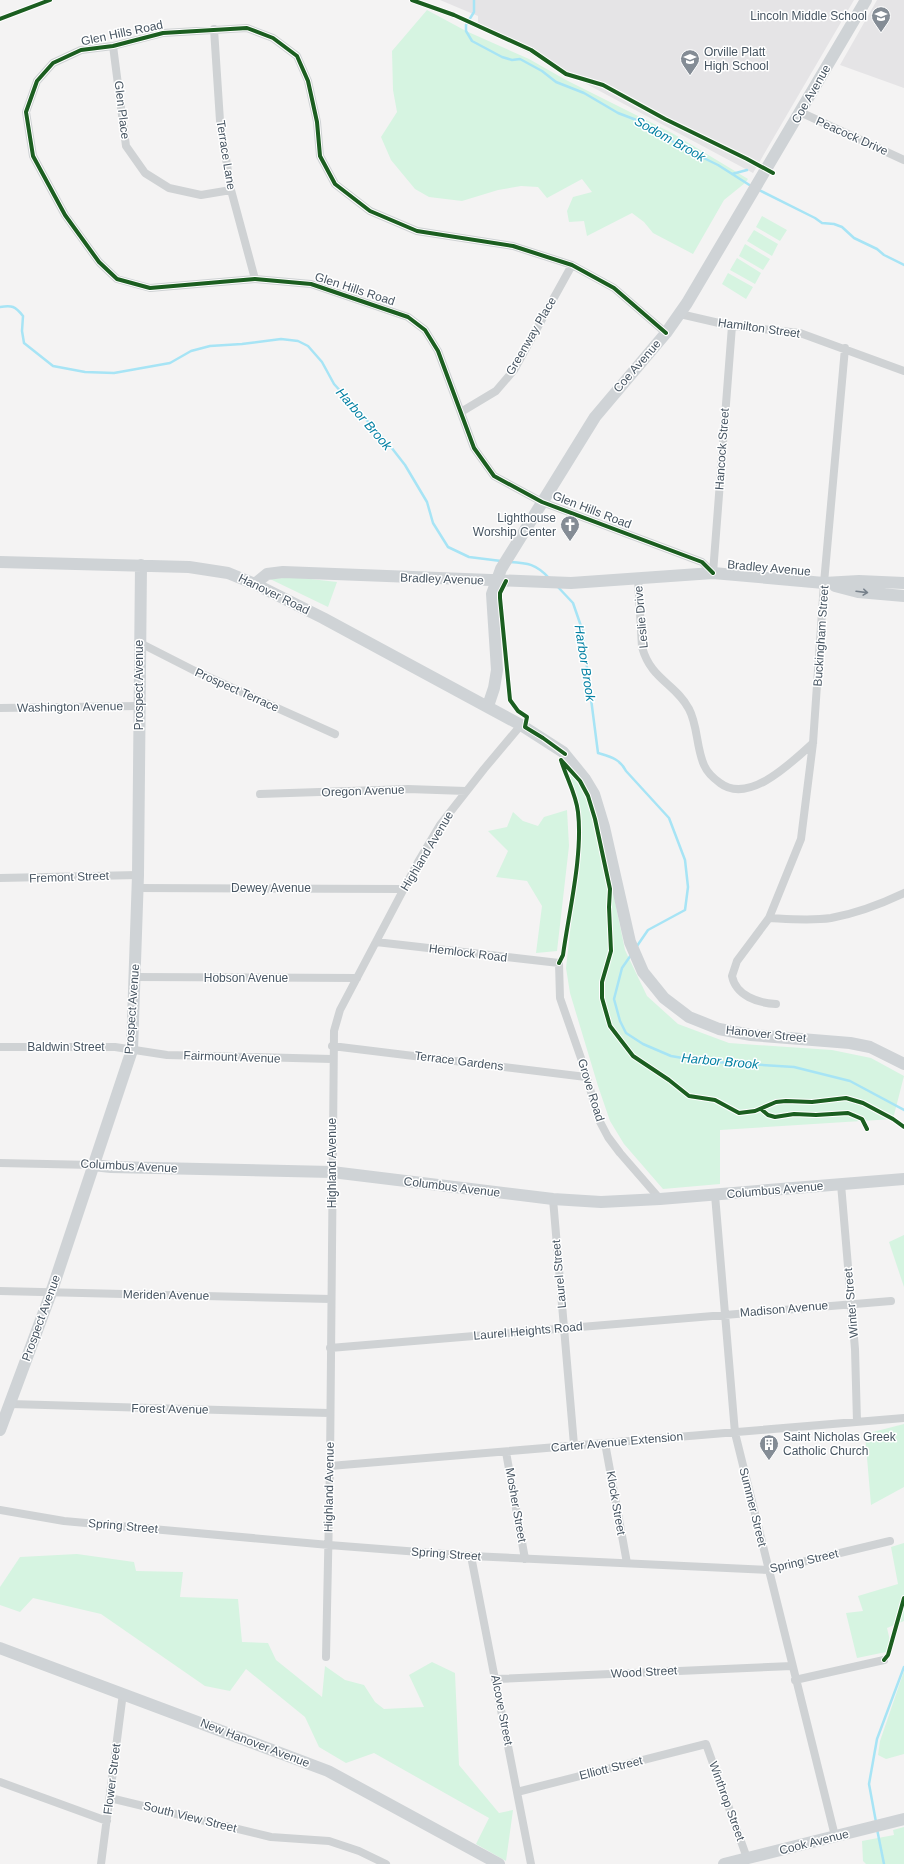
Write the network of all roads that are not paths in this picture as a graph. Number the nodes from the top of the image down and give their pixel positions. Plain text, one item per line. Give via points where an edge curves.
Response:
1 (866, 0) edge
2 (214, 29) junction
3 (113, 46) junction
4 (800, 112) junction
5 (904, 160) edge
6 (231, 190) junction
7 (572, 265) junction
8 (255, 279) junction
9 (680, 314) junction
10 (732, 326) junction
11 (666, 332) junction
12 (845, 348) junction
13 (904, 371) edge
14 (461, 412) junction
15 (542, 502) junction
16 (0, 562) edge
17 (141, 565) junction
18 (713, 573) junction
19 (638, 580) junction
20 (496, 581) junction
21 (824, 583) junction
22 (904, 583) edge
23 (255, 584) junction
24 (904, 596) edge
25 (140, 644) junction
26 (139, 706) junction
27 (488, 706) junction
28 (0, 708) edge
29 (522, 725) junction
30 (335, 734) dead end
31 (813, 743) junction
32 (466, 791) junction
33 (260, 794) dead end
34 (138, 875) junction
35 (0, 878) edge
36 (137, 888) junction
37 (404, 889) junction
38 (904, 892) edge
39 (769, 918) junction
40 (376, 942) junction
41 (559, 963) joint
42 (135, 977) junction
43 (357, 978) junction
44 (776, 1004) dead end
45 (332, 1046) junction
46 (0, 1047) edge
47 (132, 1050) junction
48 (332, 1059) junction
49 (904, 1064) edge
50 (586, 1077) junction
51 (0, 1163) edge
52 (94, 1165) junction
53 (332, 1172) junction
54 (904, 1179) edge
55 (841, 1184) junction
56 (715, 1195) junction
57 (553, 1199) junction
58 (660, 1199) junction
59 (0, 1291) edge
60 (51, 1293) junction
61 (331, 1299) junction
62 (891, 1301) dead end
63 (851, 1304) junction
64 (725, 1314) junction
65 (563, 1328) junction
66 (330, 1348) junction
67 (10, 1404) junction
68 (329, 1413) junction
69 (904, 1418) edge
70 (856, 1422) junction
71 (0, 1430) edge
72 (735, 1433) junction
73 (605, 1443) junction
74 (574, 1445) junction
75 (506, 1452) junction
76 (330, 1466) junction
77 (0, 1510) edge
78 (890, 1541) dead end
79 (329, 1546) junction
80 (471, 1556) junction
81 (525, 1559) junction
82 (627, 1563) junction
83 (769, 1570) junction
84 (0, 1648) edge
85 (326, 1657) dead end
86 (884, 1660) dead end
87 (792, 1666) junction
88 (496, 1679) junction
89 (795, 1680) junction
90 (123, 1693) junction
91 (706, 1744) joint
92 (0, 1782) edge
93 (517, 1792) junction
94 (110, 1798) junction
95 (899, 1820) edge
96 (107, 1822) junction
97 (835, 1836) junction
98 (747, 1858) junction
99 (101, 1864) edge
100 (386, 1864) edge
101 (499, 1864) edge
102 (531, 1864) edge
103 (724, 1864) edge

1 - 4 street, Coe Avenue
2 - 3 street, Glen Hills Road via 162,33
2 - 6 street, Terrace Lane via 220,121
2 - 7 street, Glen Hills Road via 247,28 273,38 297,56 308,81 317,122 320,156 335,184 370,211 417,231 513,246
3 - 6 street, Glen Place via 126,146 145,173 169,188 201,195
3 - 8 street, Glen Hills Road via 81,50 53,63 37,81 26,112 33,156 65,215 99,262 117,278 150,288
4 - 5 street, Peacock Drive
4 - 9 street, Coe Avenue
6 - 8 street, Terrace Lane
7 - 11 street, Glen Hills Road via 614,288
7 - 14 street, Greenway Place via 514,370 496,391
8 - 14 street, Glen Hills Road via 311,284 408,317 425,330 438,351
9 - 10 street, Hamilton Street
9 - 11 street, Coe Avenue
10 - 12 street, Hamilton Street via 800,333
10 - 18 street, Hancock Street
11 - 15 street, Coe Avenue via 595,417
12 - 13 street, Hamilton Street
12 - 21 street, Buckingham Street
14 - 15 street, Glen Hills Road via 474,448 494,476
15 - 18 street, Glen Hills Road via 702,562
15 - 20 street, Coe Avenue
16 - 17 street, Hanover Road
17 - 23 street, Hanover Road via 204,568 228,573
17 - 25 street, Prospect Avenue
18 - 19 street, Bradley Avenue
18 - 21 street, Bradley Avenue
19 - 20 street, Bradley Avenue via 593,583
19 - 31 street, Leslie Drive via 644,656 649,666 686,705 691,714 703,764 715,780 725,787 734,789 744,790 753,787 780,771
20 - 23 street, Bradley Avenue via 283,572 267,574
20 - 27 street, Coe Avenue via 492,600 497,670
21 - 22 street, Bradley Avenue
21 -> 24 street, Bradley Avenue via 858,592
21 - 31 street, Buckingham Street
23 - 27 street, Hanover Road
25 - 26 street, Prospect Avenue
25 - 30 street, Prospect Terrace
26 - 28 street, Washington Avenue
26 - 34 street, Prospect Avenue
27 - 29 street, Hanover Road
29 - 32 street, Highland Avenue
29 - 49 street, Hanover Street via 563,752 586,779 594,794 630,942 643,972 664,998 683,1013 704,1024 734,1032 850,1042 870,1047
31 - 39 street, Buckingham Street via 801,839
32 - 33 street, Oregon Avenue via 408,789
32 - 37 street, Highland Avenue via 433,837
34 - 35 street, Fremont Street
34 - 36 street, Prospect Avenue
36 - 37 street, Dewey Avenue
36 - 42 street, Prospect Avenue
37 - 40 street, Highland Avenue
38 - 39 street via 885,902 830,918
39 - 44 street, Buckingham Street via 737,961 732,976 736,987 745,995 760,1003
40 - 41 street, Hemlock Road
40 - 43 street, Highland Avenue
41 - 50 street, Grove Road via 560,998
42 - 43 street, Hobson Avenue
42 - 47 street, Prospect Avenue
43 - 45 street, Highland Avenue via 336,1020
45 - 48 street, Highland Avenue
45 - 50 street, Terrace Gardens
46 - 47 street, Baldwin Street via 115,1047
47 - 48 street, Fairmount Avenue via 167,1055
47 - 52 street, Prospect Avenue
48 - 53 street, Highland Avenue
50 - 58 street, Grove Road via 599,1120 608,1137
51 - 52 street, Columbus Avenue
52 - 53 street, Columbus Avenue
52 - 60 street, Prospect Avenue
53 - 57 street, Columbus Avenue
53 - 61 street, Highland Avenue
54 - 55 street, Columbus Avenue
55 - 56 street, Columbus Avenue
55 - 63 street, Winter Street
56 - 58 street, Columbus Avenue
56 - 64 street, Summer Street
57 - 58 street, Columbus Avenue via 600,1202
57 - 65 street, Laurel Street
59 - 60 street, Meriden Avenue
60 - 61 street, Meriden Avenue
60 - 67 street, Prospect Avenue
61 - 66 street, Highland Avenue
62 - 63 street, Madison Avenue
63 - 64 street, Madison Avenue
63 - 70 street, Winter Street via 855,1349
64 - 65 street, Laurel Heights Road
64 - 72 street, Summer Street
65 - 66 street, Laurel Heights Road
65 - 74 street, Laurel Street
66 - 68 street, Highland Avenue
67 - 68 street, Forest Avenue
67 - 71 street, Prospect Avenue
68 - 76 street, Highland Avenue
69 - 70 street, Carter Avenue Extension
70 - 72 street, Carter Avenue Extension
72 - 73 street, Carter Avenue Extension
72 - 83 street, Summer Street
73 - 74 street, Carter Avenue Extension
73 - 82 street, Klock Street
74 - 75 street, Carter Avenue Extension
75 - 76 street, Carter Avenue Extension
75 - 81 street, Mosher Street
76 - 79 street, Highland Avenue
77 - 79 street, Spring Street via 58,1520
78 - 83 street, Spring Street
79 - 80 street, Spring Street
79 - 85 street, Highland Avenue
80 - 81 street, Spring Street
80 - 88 street, Alcove Street
81 - 82 street, Spring Street
82 - 83 street, Spring Street
83 - 87 street, Summer Street
84 - 90 street, New Hanover Avenue
86 - 89 street
87 - 88 street, Wood Street
87 - 89 street, Summer Street
88 - 93 street, Alcove Street
89 - 97 street, Summer Street
90 - 94 street, Flower Street
90 - 101 street, New Hanover Avenue via 328,1771
91 - 93 street, Elliott Street
91 - 98 street, Winthrop Street
92 - 96 street
93 - 102 street, Alcove Street
94 - 96 street, Flower Street
94 - 100 street, South View Street via 271,1837 328,1841 359,1851
95 - 97 street, Cook Avenue
96 - 99 street, Flower Street
97 - 98 street, Cook Avenue
98 - 103 street, Cook Avenue

